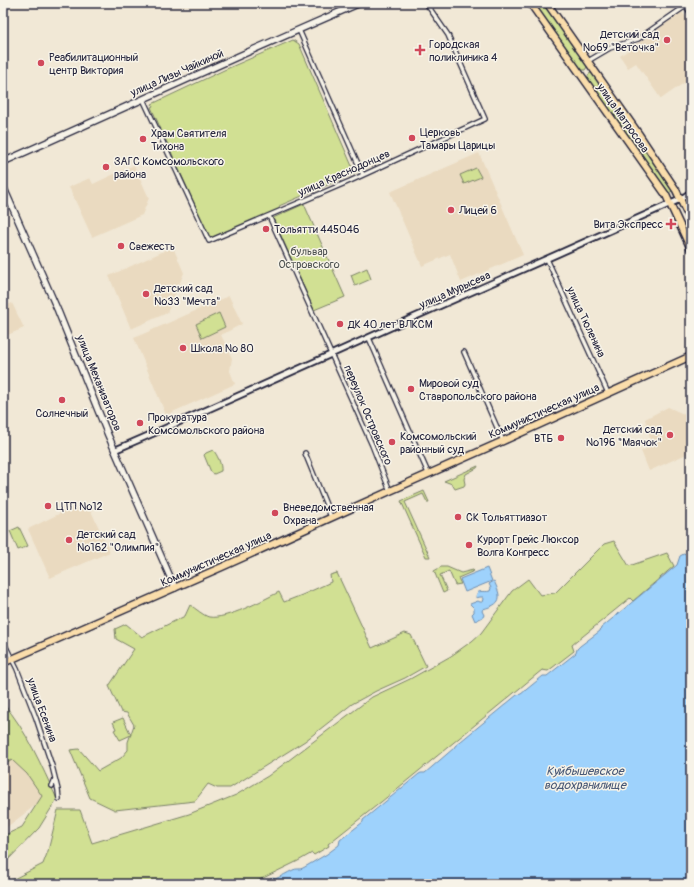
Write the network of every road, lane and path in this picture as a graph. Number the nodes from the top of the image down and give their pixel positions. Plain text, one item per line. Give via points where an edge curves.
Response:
1 (360, 3) edge
2 (426, 3) edge
3 (530, 3) edge
4 (547, 3) edge
5 (690, 3) edge
6 (686, 6) junction
7 (691, 14) edge
8 (299, 30) junction
9 (588, 61) junction
10 (593, 69) junction
11 (582, 76) junction
12 (143, 99) junction
13 (3, 162) edge
14 (363, 175) junction
15 (3, 186) edge
16 (691, 192) edge
17 (681, 199) junction
18 (670, 204) junction
19 (269, 216) junction
20 (691, 222) edge
21 (691, 249) edge
22 (547, 259) junction
23 (369, 338) junction
24 (464, 352) dead end
25 (332, 355) junction
26 (691, 356) edge
27 (608, 393) junction
28 (503, 441) junction
29 (115, 450) junction
30 (305, 453) dead end
31 (428, 473) junction
32 (390, 491) junction
33 (331, 517) junction
34 (175, 588) junction
35 (3, 641) edge
36 (11, 659) junction
37 (3, 663) edge
38 (55, 778) junction
39 (52, 786) dead end
40 (59, 799) dead end

1 - 8 main road, улица Лизы Чайкиной
2 - 14 street, улица Краснодонцев via 448,35 485,119
3 - 11 main road, улица Матросова
4 - 9 main road, улица Матросова
5 - 6 street
6 - 7 street
6 - 9 street via 638,39 610,48
8 - 12 main road, улица Лизы Чайкиной
8 - 14 street
9 - 10 main road, улица Матросова
10 - 11 main road
10 - 17 main road, улица Матросова
11 - 18 main road, улица Матросова
12 - 13 main road, улица Лизы Чайкиной
12 - 19 street, улица Краснодонцев via 209,241
14 - 19 street, улица Краснодонцев
15 - 29 main road, улица Механизаторов
16 - 17 street, улица Мурысева
17 - 18 street, улица Мурысева
17 - 20 main road, улица Матросова
18 - 21 main road, улица Матросова
18 - 22 street, улица Мурысева
19 - 25 street, переулок Островского
22 - 23 street, улица Мурысева
22 - 27 street, улица Тюленина
23 - 25 street, улица Мурысева
23 - 31 street
24 - 28 street
25 - 29 street, улица Мурысева
25 - 32 street, переулок Островского
26 - 27 main road, Коммунистическая улица
27 - 28 main road, Коммунистическая улица
28 - 31 main road, Коммунистическая улица
29 - 34 main road, улица Механизаторов
30 - 33 street
31 - 32 main road, Коммунистическая улица
32 - 33 main road, Коммунистическая улица
33 - 34 main road, Коммунистическая улица
34 - 36 main road, Коммунистическая улица
35 - 36 street, улица Есенина
36 - 37 main road, Коммунистическая улица
36 - 38 street, улица Есенина via 36,718
38 - 39 street
38 - 40 street, улица Есенина

